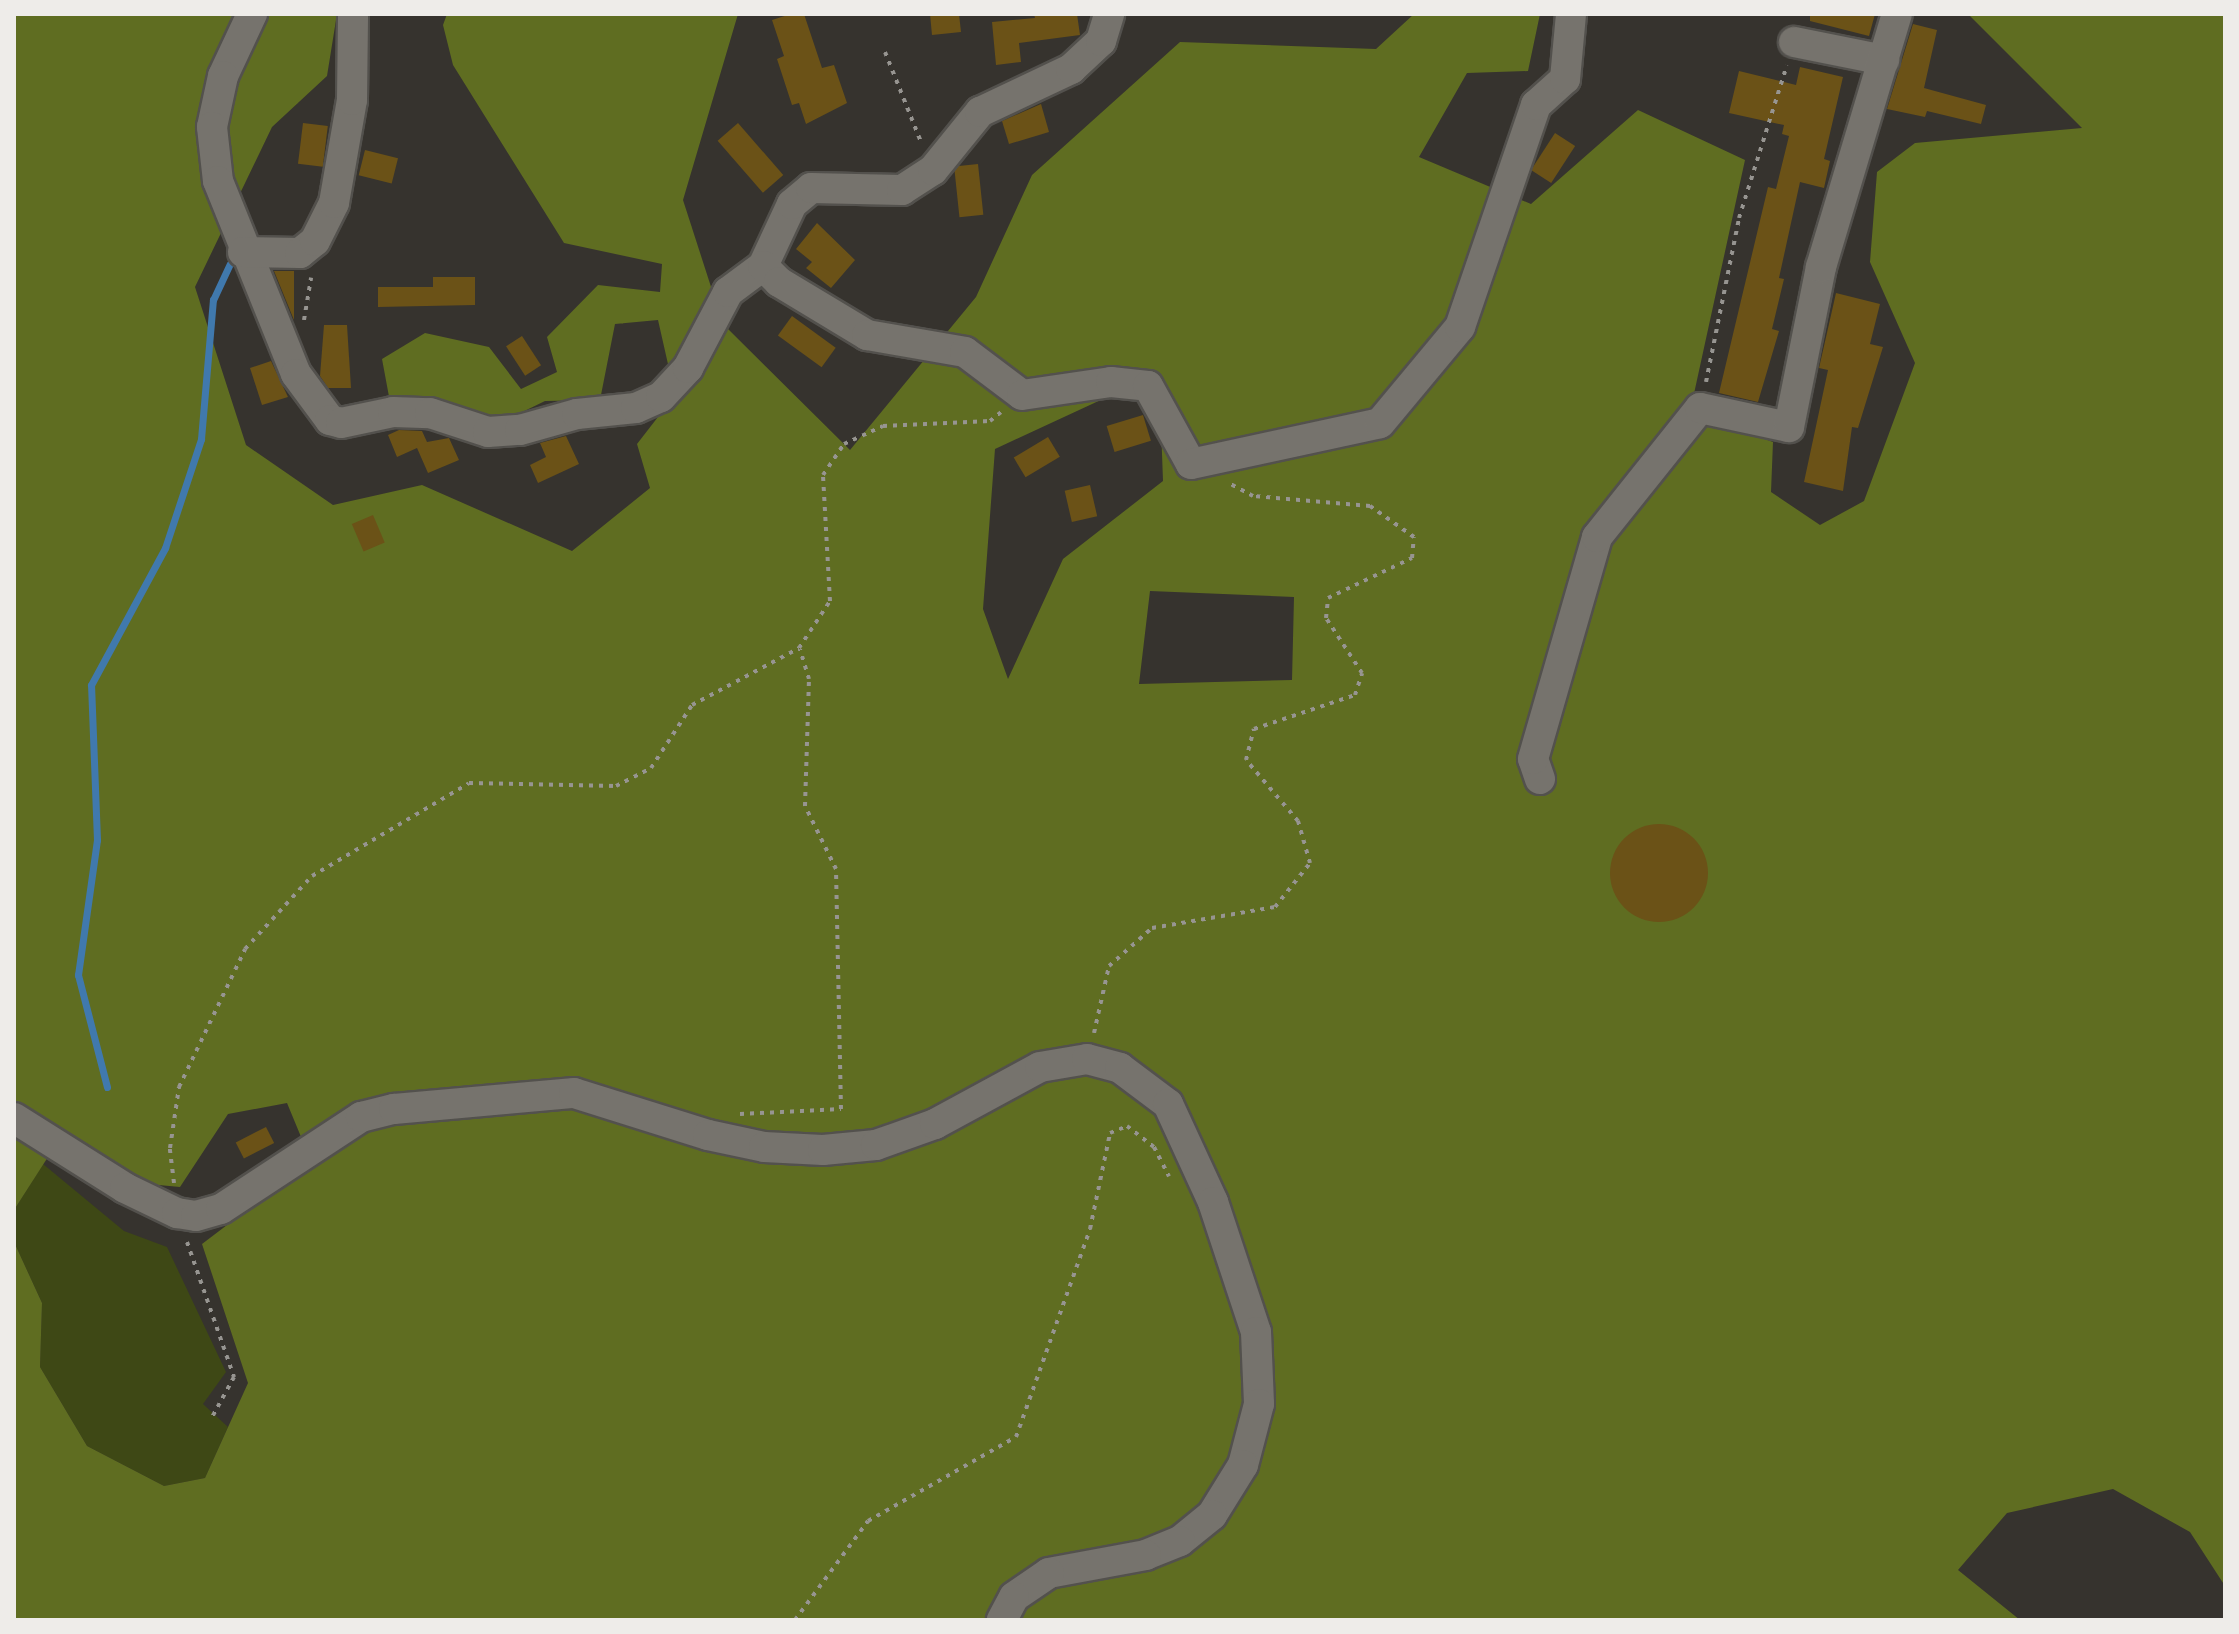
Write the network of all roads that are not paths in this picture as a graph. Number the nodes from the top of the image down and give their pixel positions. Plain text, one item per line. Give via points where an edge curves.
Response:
1 (252, 14) edge
2 (353, 14) edge
3 (1109, 14) edge
4 (1571, 14) edge
5 (1897, 14) edge
6 (1794, 42) road end
7 (1884, 60) junction
8 (243, 252) junction
9 (763, 266) junction
10 (1540, 779) dead end
11 (14, 1118) edge
12 (1002, 1620) edge

1 - 8 street via 223,76 212,127 218,181
2 - 8 street via 352,100 334,203 315,241 300,253
3 - 9 street via 1101,41 1071,69 980,112 933,170 902,190 811,188 792,204
4 - 9 street via 1565,79 1536,105 1460,327 1380,423 1191,464 1148,386 1111,382 1022,395 965,352 867,335 779,282
5 - 7 street
6 - 7 street
7 - 10 street via 1821,267 1789,427 1700,408 1589,551 1533,759
8 - 9 street via 296,374 330,420 430,413 488,432 636,408 661,397 688,368 728,292
11 - 12 street via 125,1188 177,1213 196,1216 221,1209 361,1117 394,1109 574,1093 708,1135 793,1149 876,1145 935,1124 1040,1067 1087,1059 1120,1068 1168,1104 1213,1202 1256,1332 1259,1404 1243,1465 1212,1515 1180,1541 1146,1555 1049,1573 1014,1597

